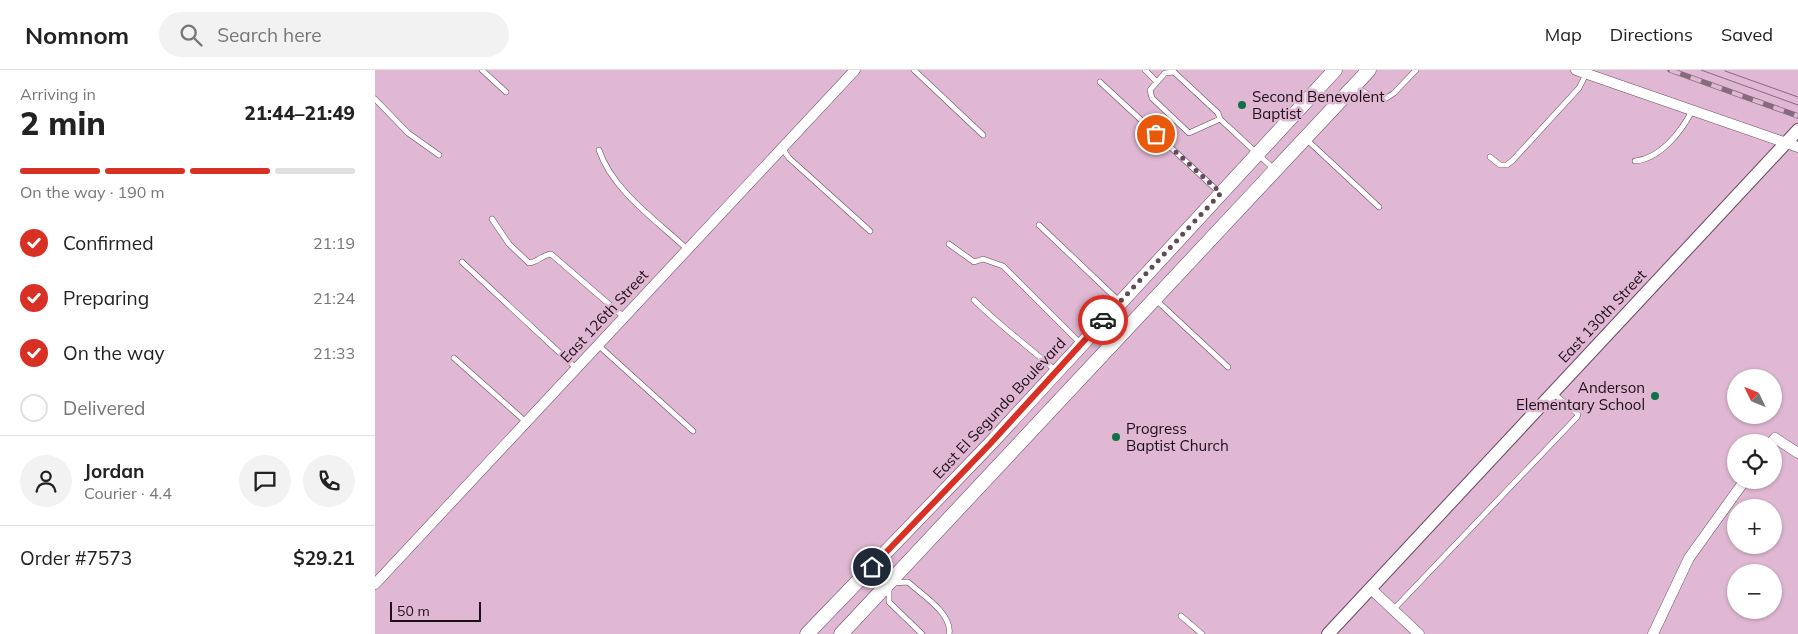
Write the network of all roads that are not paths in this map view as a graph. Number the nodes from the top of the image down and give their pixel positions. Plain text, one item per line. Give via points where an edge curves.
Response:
1 (482, 70) edge
2 (855, 70) edge
3 (914, 70) edge
4 (1145, 70) edge
5 (1335, 70) edge
6 (1369, 70) edge
7 (1416, 70) edge
8 (1581, 72) edge
9 (1100, 82) dead end
10 (1157, 82) junction
11 (1354, 86) junction
12 (506, 92) dead end
13 (375, 99) edge
14 (1692, 110) junction
15 (1220, 119) junction
16 (1798, 130) edge
17 (983, 135) dead end
18 (1306, 138) junction
19 (1792, 145) edge
20 (782, 148) junction
21 (599, 150) dead end
22 (1258, 153) junction
23 (439, 155) dead end
24 (1490, 157) dead end
25 (1635, 161) dead end
26 (1276, 170) junction
27 (1221, 193) junction
28 (1379, 207) dead end
29 (492, 219) dead end
30 (1039, 225) dead end
31 (870, 231) dead end
32 (949, 244) dead end
33 (687, 249) junction
34 (462, 262) dead end
35 (1155, 299) junction
36 (974, 300) dead end
37 (1121, 302) junction
38 (624, 317) junction
39 (1081, 344) junction
40 (598, 345) junction
41 (454, 358) dead end
42 (1228, 367) dead end
43 (576, 368) junction
44 (1056, 371) junction
45 (1553, 392) junction
46 (526, 422) junction
47 (693, 431) dead end
48 (1782, 445) edge
49 (1798, 453) edge
50 (1739, 489) edge
51 (872, 567) junction
52 (375, 584) edge
53 (889, 584) junction
54 (1371, 588) junction
55 (1393, 610) junction
56 (1181, 616) dead end
57 (807, 634) edge
58 (841, 634) edge
59 (922, 634) edge
60 (949, 634) edge
61 (1202, 634) edge
62 (1328, 634) edge
63 (1419, 634) edge
64 (1653, 634) edge

1 - 12 lane
2 - 20 street, East 126th Street
3 - 17 lane
4 - 10 lane
5 - 22 main road, East El Segundo Boulevard
6 - 11 main road
7 - 11 lane via 1385,99
8 - 14 street
8 - 24 lane via 1579,88 1513,160 1507,165 1499,165
9 - 27 lane
10 - 15 lane via 1165,73 1174,72 1218,113
10 - 15 lane via 1150,90 1152,98 1189,133
11 - 18 main road
13 - 23 lane via 408,133
14 - 19 street
14 - 25 lane via 1683,126 1657,154
15 - 22 lane
16 - 19 street, East 130th Street
18 - 26 main road
18 - 28 lane
19 - 45 street, East 130th Street
20 - 31 lane
20 - 33 street, East 126th Street
21 - 33 lane via 603,163 617,183
22 - 26 lane
22 - 27 main road, East El Segundo Boulevard
26 - 35 main road
27 - 37 main road, East El Segundo Boulevard
29 - 38 lane via 509,244 529,264 551,254
30 - 37 lane
32 - 39 lane via 974,262 983,259 1003,266
33 - 38 street, East 126th Street
34 - 43 lane
35 - 42 lane
35 - 53 main road
36 - 44 lane via 996,323
37 - 39 main road, East El Segundo Boulevard
38 - 40 street, East 126th Street
39 - 44 main road, East El Segundo Boulevard
40 - 43 street, East 126th Street
40 - 47 lane
41 - 46 lane
43 - 46 street, East 126th Street
44 - 51 main road, East El Segundo Boulevard
45 - 54 street, East 130th Street
45 - 55 lane via 1578,414 1577,417
46 - 52 street, East 126th Street
48 - 49 street
50 - 64 street via 1689,558
51 - 53 lane
51 - 57 main road, East El Segundo Boulevard
53 - 58 main road
53 - 59 lane via 889,602
53 - 60 lane via 908,582 946,618
54 - 55 street
54 - 62 street, East 130th Street
55 - 63 street
56 - 61 lane

